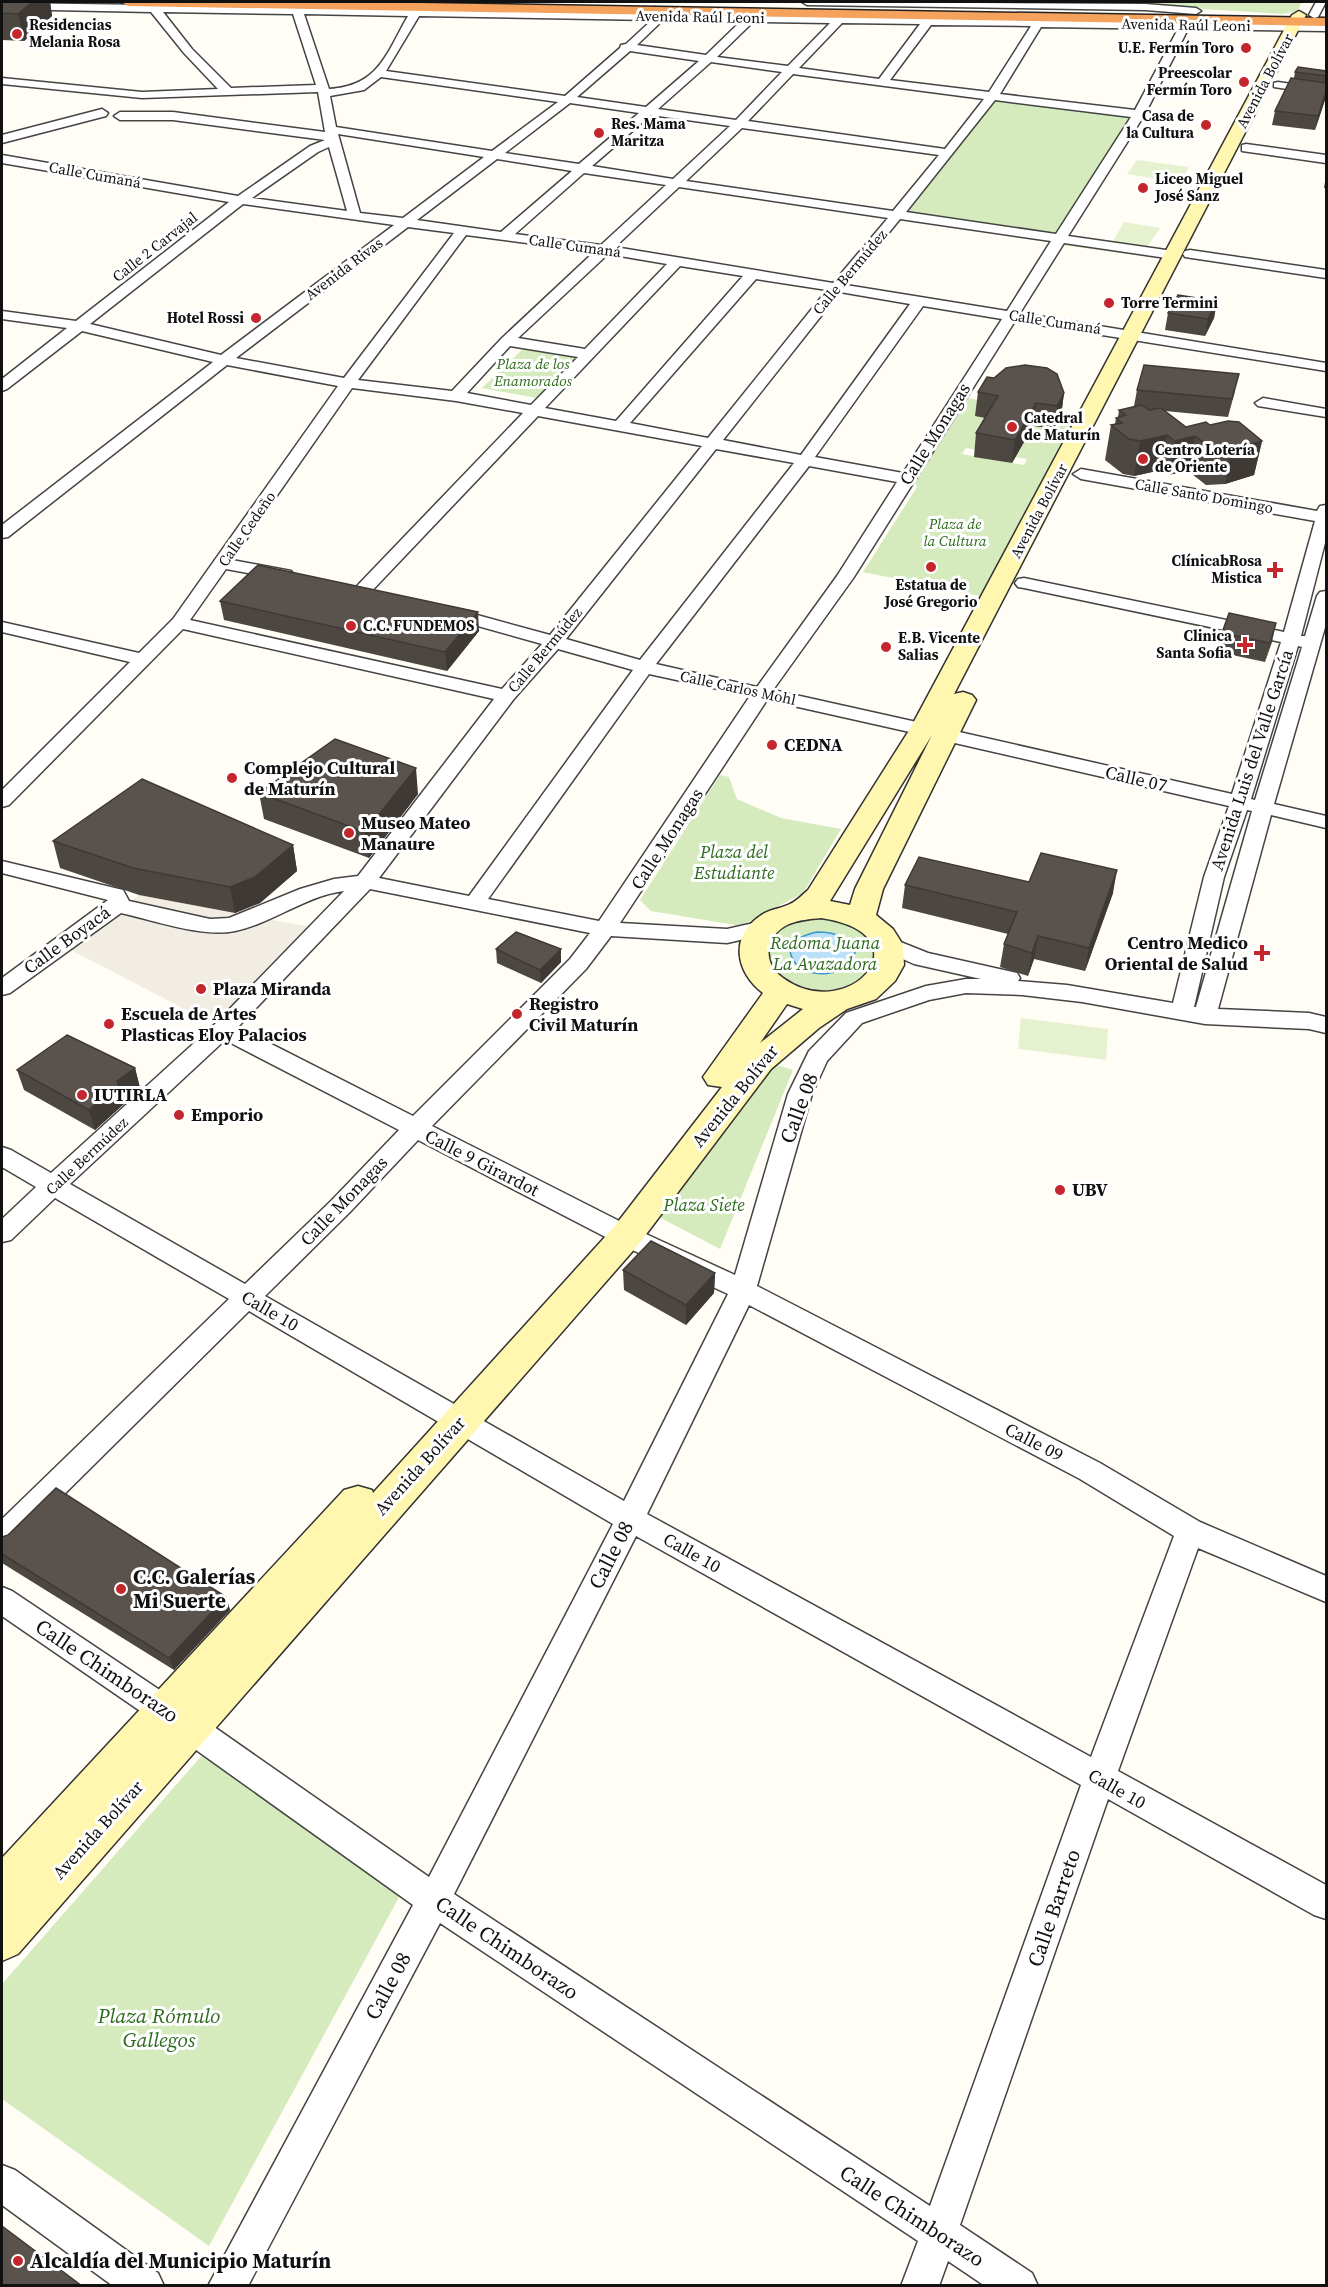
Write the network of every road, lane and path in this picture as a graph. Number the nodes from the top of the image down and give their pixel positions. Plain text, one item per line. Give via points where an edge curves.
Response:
1 (128, 2) edge
2 (483, 2) edge
3 (805, 2) edge
4 (1321, 2) edge
5 (155, 5) edge
6 (296, 5) edge
7 (2, 6) edge
8 (899, 6) junction
9 (783, 7) junction
10 (651, 8) edge
11 (866, 8) junction
12 (422, 9) junction
13 (399, 12) joint
14 (844, 16) junction
15 (969, 16) junction
16 (751, 18) junction
17 (1311, 19) edge
18 (934, 21) junction
19 (1038, 22) junction
20 (1185, 25) junction
21 (625, 47) junction
22 (708, 59) junction
23 (792, 71) junction
24 (378, 73) junction
25 (2, 81) edge
26 (882, 83) junction
27 (1278, 85) junction
28 (323, 91) junction
29 (228, 92) junction
30 (1326, 92) edge
31 (993, 95) junction
32 (566, 100) junction
33 (648, 112) junction
34 (102, 113) dead end
35 (1138, 114) junction
36 (120, 116) dead end
37 (739, 124) junction
38 (332, 136) junction
39 (2, 139) edge
40 (1246, 148) junction
41 (948, 153) junction
42 (491, 155) junction
43 (2, 159) edge
44 (1326, 159) edge
45 (583, 169) junction
46 (676, 183) junction
47 (240, 200) junction
48 (899, 214) junction
49 (355, 217) junction
50 (403, 224) junction
51 (462, 231) junction
52 (504, 236) junction
53 (1058, 238) junction
54 (606, 250) junction
55 (1187, 259) junction
56 (677, 261) junction
57 (753, 274) junction
58 (1326, 274) edge
59 (1326, 286) edge
60 (836, 288) junction
61 (919, 301) junction
62 (2, 315) edge
63 (1009, 315) junction
64 (80, 326) junction
65 (1140, 336) junction
66 (507, 341) junction
67 (589, 354) junction
68 (224, 360) junction
69 (1326, 367) edge
70 (348, 383) junction
71 (2, 386) edge
72 (456, 396) junction
73 (1263, 403) dead end
74 (536, 410) junction
75 (1326, 413) edge
76 (619, 427) junction
77 (713, 444) junction
78 (805, 460) junction
79 (1081, 474) junction
80 (907, 479) junction
81 (1065, 504) dead end
82 (10, 509) dead end
83 (28, 513) junction
84 (1326, 516) edge
85 (2, 533) edge
86 (223, 563) junction
87 (1034, 563) dead end
88 (297, 578) edge
89 (1024, 583) junction
90 (340, 588) edge
91 (361, 592) junction
92 (1326, 596) edge
93 (382, 597) edge
94 (1013, 603) dead end
95 (436, 609) edge
96 (179, 623) junction
97 (2, 627) edge
98 (1291, 639) junction
99 (554, 642) junction
100 (1320, 644) edge
101 (144, 660) junction
102 (644, 668) junction
103 (972, 684) dead end
104 (762, 693) junction
105 (506, 696) junction
106 (923, 729) junction
107 (946, 735) junction
108 (2, 801) edge
109 (1240, 803) junction
110 (1263, 808) junction
111 (1326, 822) edge
112 (2, 867) edge
113 (365, 882) junction
114 (474, 904) junction
115 (117, 905) junction
116 (801, 911) junction
117 (861, 918) junction
118 (763, 928) junction
119 (605, 930) junction
120 (727, 936) junction
121 (888, 944) junction
122 (752, 957) junction
123 (2, 988) edge
124 (781, 990) junction
125 (1081, 995) junction
126 (840, 999) junction
127 (1182, 1011) junction
128 (1205, 1016) junction
129 (1320, 1020) edge
130 (223, 1029) junction
131 (414, 1129) junction
132 (2, 1156) edge
133 (54, 1187) junction
134 (618, 1231) junction
135 (2, 1233) edge
136 (743, 1290) junction
137 (248, 1298) junction
138 (450, 1417) junction
139 (630, 1519) junction
140 (1190, 1531) junction
141 (2, 1537) edge
142 (1326, 1589) edge
143 (2, 1600) edge
144 (177, 1719) junction
145 (1099, 1779) junction
146 (2, 1890) edge
147 (434, 1900) junction
148 (1326, 1903) edge
149 (2, 1938) edge
150 (2, 2183) edge
151 (938, 2234) junction
152 (145, 2286) edge
153 (227, 2286) edge
154 (920, 2286) edge
155 (1019, 2286) edge

1 - 5 highway, Avenida Raúl Leoni
2 - 10 highway, Avenida Raúl Leoni
3 - 8 street, Avenida Raúl Leoni
3 - 9 highway
4 - 17 street, Avenida Bolívar
5 - 6 highway, Avenida Raúl Leoni
5 - 7 street, Avenida Raúl Leoni
5 - 29 street via 188,51
6 - 12 highway, Avenida Raúl Leoni
6 - 13 street, Avenida Raúl Leoni
6 - 28 street
8 - 11 highway, Avenida Raúl Leoni
8 - 17 highway, Avenida Raúl Leoni
9 - 10 highway, Avenida Raúl Leoni
9 - 11 highway, Avenida Raúl Leoni
10 - 12 highway, Avenida Raúl Leoni
10 - 14 highway, Avenida Raúl Leoni
10 - 16 street, Avenida Raúl Leoni
10 - 21 street, Avenida Rivas
11 - 14 highway
12 - 13 highway
12 - 24 street
14 - 15 highway, Avenida Raúl Leoni
14 - 16 street, Avenida Raúl Leoni
14 - 18 street, Avenida Raúl Leoni
14 - 23 street
15 - 17 highway, Avenida Raúl Leoni
15 - 18 highway
16 - 22 street
17 - 20 street, Avenida Raúl Leoni
17 - 27 street, Avenida Bolívar
17 - 55 street, Avenida Bolívar
18 - 19 street, Avenida Raúl Leoni
18 - 26 street
19 - 20 street, Avenida Raúl Leoni
19 - 31 street, Calle Bermúdez
20 - 35 street, Calle Monagas
21 - 22 street
21 - 32 street, Avenida Rivas
22 - 23 street
22 - 33 street
23 - 26 street
23 - 37 street
24 - 28 street via 366,85 348,91
24 - 32 street
25 - 29 street via 142,95
26 - 31 street
27 - 30 street
27 - 40 street, Avenida Bolívar
28 - 29 street
28 - 38 street
31 - 35 street
31 - 41 street, Calle Bermúdez
32 - 33 street
32 - 42 street, Avenida Rivas
33 - 37 street
33 - 45 street
34 - 39 street
35 - 53 street, Calle Monagas
36 - 38 street via 173,116
37 - 41 street
37 - 46 street
38 - 42 street
38 - 47 street, Calle 2 Carvajal
38 - 49 street
40 - 44 street
40 - 55 street, Avenida Bolívar
41 - 48 street, Calle Bermúdez
42 - 45 street
42 - 50 street, Avenida Rivas
43 - 47 street, Calle Cumaná
45 - 46 street
45 - 52 street
46 - 48 street
46 - 54 street
47 - 49 street, Calle Cumaná
47 - 64 street, Calle 2 Carvajal
48 - 53 street
48 - 60 street, Calle Bermúdez
49 - 50 street, Calle Cumaná
50 - 51 street, Calle Cumaná
50 - 68 street, Avenida Rivas
51 - 52 street, Calle Cumaná
51 - 70 street, Calle Cedeño
52 - 54 street, Calle Cumaná
53 - 55 street
53 - 63 street, Calle Monagas
54 - 56 street, Calle Cumaná
54 - 66 street
55 - 58 street
55 - 59 street
55 - 65 street, Avenida Bolívar
56 - 57 street, Calle Cumaná
56 - 67 street
57 - 60 street, Calle Cumaná
57 - 76 street
60 - 61 street, Calle Cumaná
60 - 77 street, Calle Bermúdez
61 - 63 street, Calle Cumaná
61 - 78 street
62 - 64 street
63 - 65 street, Calle Cumaná
63 - 80 street, Calle Monagas
64 - 68 street
64 - 71 street, Calle 2 Carvajal
65 - 69 street, Calle Cumaná
65 - 79 street, Avenida Bolívar
65 - 106 street, Avenida Bolívar
66 - 67 street
66 - 72 street
67 - 74 street
68 - 70 street
68 - 83 street, Avenida Rivas
70 - 72 street
70 - 86 street, Calle Cedeño
72 - 74 street
73 - 75 street
74 - 76 street
74 - 91 street
76 - 77 street
77 - 78 street
77 - 99 street, Calle Bermúdez
78 - 80 street
78 - 102 street
79 - 81 street, Avenida Bolívar
79 - 84 street, Calle Santo Domingo
80 - 104 street, Calle Monagas via 845,577
82 - 83 street
83 - 85 street, Avenida Rivas
84 - 98 street, Avenida Luis del Valle García
86 - 88 street
86 - 96 street, Calle Cedeño
87 - 89 street, Avenida Bolívar
89 - 94 street, Avenida Bolívar
89 - 98 street
90 - 91 street
91 - 93 street
92 - 100 street, Avenida Luis del Valle García
95 - 99 street, Calle Carlos Mohl
96 - 101 street, Calle Cedeño
96 - 105 street
97 - 101 street
98 - 100 street
98 - 109 street, Avenida Luis del Valle García
99 - 102 street, Calle Carlos Mohl
99 - 105 street, Calle Bermúdez
100 - 110 street, Avenida Luis del Valle García
101 - 108 street, Calle Cedeño
102 - 104 street, Calle Carlos Mohl
102 - 114 street
103 - 107 street
104 - 106 street, Calle Carlos Mohl
104 - 119 street, Calle Monagas
105 - 113 street, Calle Bermúdez
106 - 116 street, Avenida Bolívar via 819,896
107 - 109 street, Calle 07
107 - 117 street via 869,889
109 - 110 street, Calle 07
109 - 127 street, Avenida Luis del Valle García via 1214,877
110 - 111 street, Calle 07
110 - 128 street, Avenida Luis del Valle García
112 - 115 street, Calle Boyacá via 116,896
113 - 114 street
113 - 115 street via 307,894 232,926 210,926
113 - 130 street, Calle Bermúdez
114 - 119 street
115 - 123 street, Calle Boyacá
116 - 117 street via 821,909
116 - 118 street via 773,920
117 - 121 street via 877,929
118 - 120 street
118 - 122 street via 754,942
119 - 120 street
119 - 131 street, Calle Monagas via 578,964
120 - 122 street
121 - 125 street via 922,959
121 - 126 street via 891,958 887,972 877,984 861,994
122 - 124 street via 761,975
124 - 126 street via 799,997
124 - 134 street, Avenida Bolívar
125 - 127 street
125 - 136 street, Calle 08 via 966,986 926,993 854,1018 818,1057 800,1094
126 - 134 street, Avenida Bolívar via 777,1043
127 - 128 street
128 - 129 street
130 - 131 street, Calle 9 Girardot
130 - 133 street, Calle Bermúdez
131 - 134 street, Calle 9 Girardot
131 - 137 street, Calle Monagas
132 - 133 street, Calle 10
133 - 135 street, Calle Bermúdez
133 - 137 street, Calle 10
134 - 136 street, Calle 9 Girardot
134 - 138 street, Avenida Bolívar
136 - 139 street, Calle 08
136 - 140 street, Calle 09 via 1090,1471
137 - 138 street, Calle 10
137 - 141 street, Calle Monagas
138 - 139 street, Calle 10
138 - 144 street, Avenida Bolívar
139 - 145 street, Calle 10
139 - 147 street, Calle 08
140 - 142 street, Calle 09
140 - 145 street, Calle Barreto
143 - 144 street, Calle Chimborazo
144 - 146 street, Avenida Bolívar
144 - 147 street, Calle Chimborazo
144 - 149 street, Avenida Bolívar
145 - 148 street, Calle 10
145 - 151 street, Calle Barreto
147 - 151 street, Calle Chimborazo
147 - 153 street, Calle 08
150 - 152 street
151 - 154 street, Calle Barreto
151 - 155 street, Calle Chimborazo

